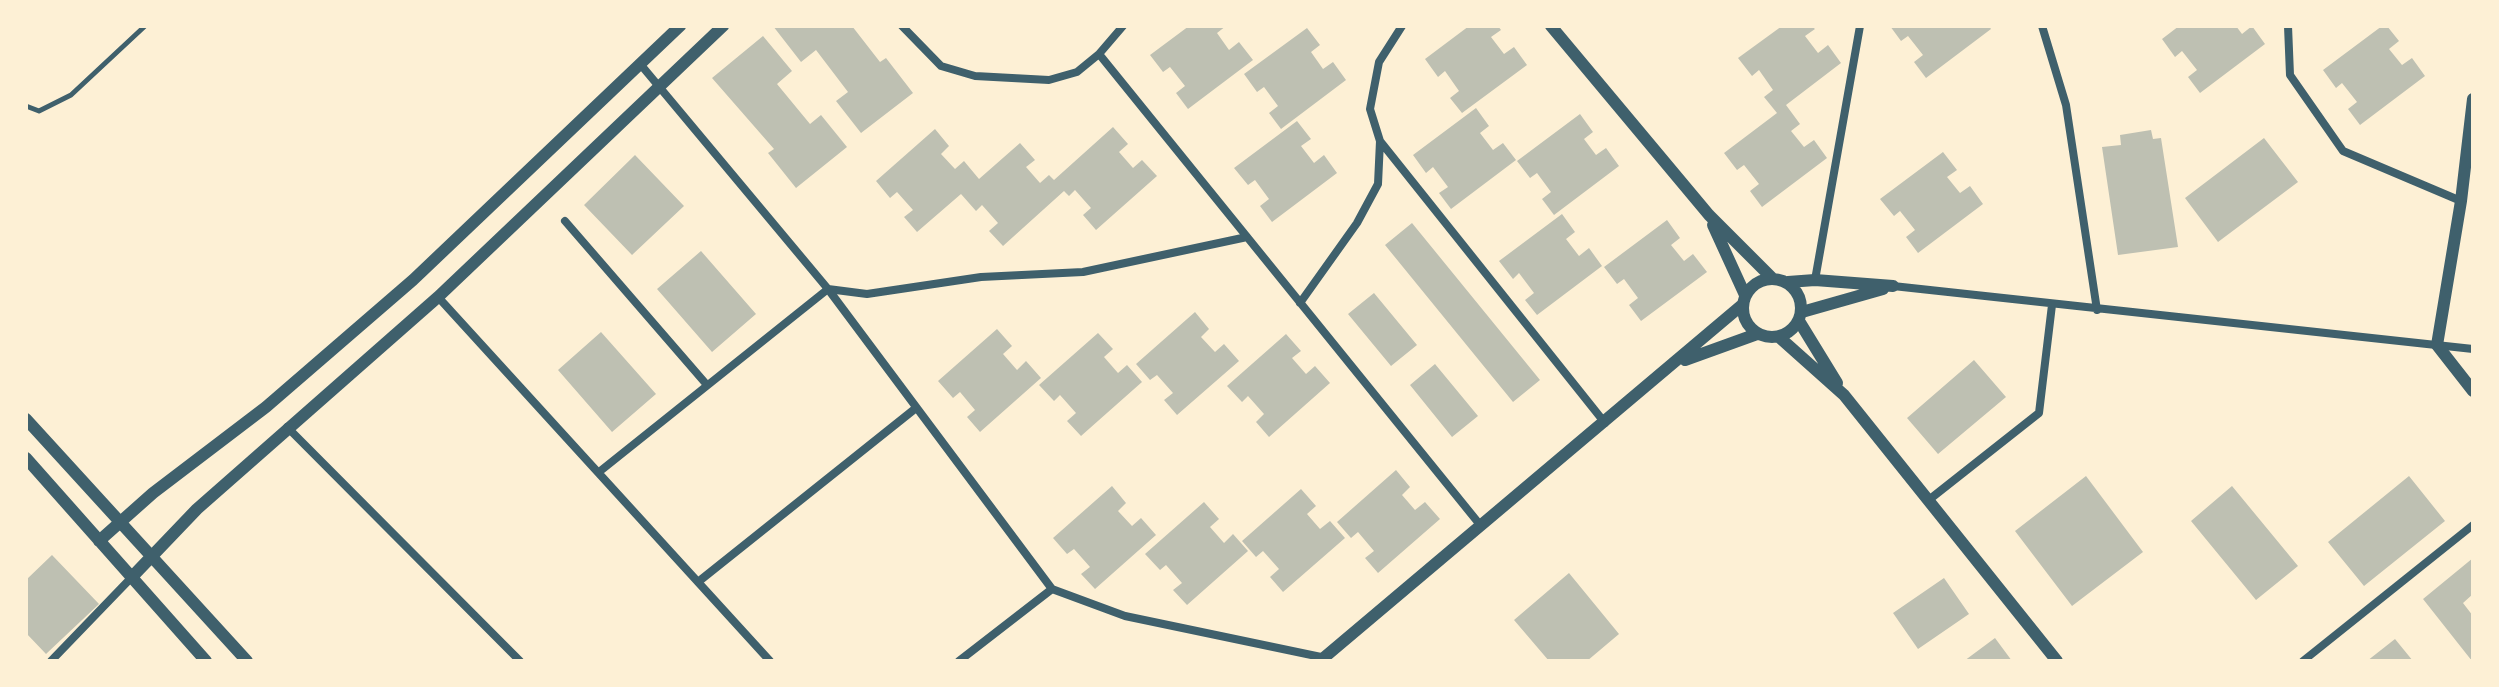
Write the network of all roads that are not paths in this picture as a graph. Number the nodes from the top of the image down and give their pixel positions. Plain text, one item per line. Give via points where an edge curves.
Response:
1 (145, 26) edge
2 (680, 26) edge
3 (723, 26) edge
4 (902, 26) edge
5 (1123, 26) edge
6 (1402, 26) edge
7 (1551, 26) edge
8 (1860, 26) edge
9 (2042, 26) edge
10 (2288, 26) edge
11 (1099, 54) junction
12 (641, 65) junction
13 (660, 88) junction
14 (2473, 99) edge
15 (26, 106) edge
16 (1380, 141) junction
17 (2461, 201) junction
18 (1709, 215) junction
19 (565, 221) dead end
20 (1247, 237) junction
21 (1772, 278) junction
22 (1815, 280) junction
23 (1788, 282) junction
24 (1893, 286) junction
25 (828, 289) junction
26 (438, 297) junction
27 (1744, 300) junction
28 (1300, 303) junction
29 (2052, 305) junction
30 (2097, 310) junction
31 (1800, 316) junction
32 (1757, 334) junction
33 (1779, 337) junction
34 (2437, 345) junction
35 (2473, 349) edge
36 (1678, 363) junction
37 (707, 385) junction
38 (2473, 391) edge
39 (1844, 395) junction
40 (916, 408) junction
41 (26, 419) edge
42 (1605, 423) junction
43 (287, 427) junction
44 (26, 458) edge
45 (599, 472) junction
46 (1930, 499) junction
47 (118, 523) junction
48 (2473, 525) edge
49 (1482, 527) junction
50 (99, 541) junction
51 (151, 556) junction
52 (131, 578) junction
53 (698, 582) junction
54 (1052, 589) junction
55 (1320, 659) edge
56 (51, 661) edge
57 (206, 661) edge
58 (247, 661) edge
59 (520, 661) edge
60 (770, 661) edge
61 (959, 661) edge
62 (2057, 661) edge
63 (2303, 661) edge

1 - 15 lane via 71,95 39,111
2 - 12 street
3 - 13 street
4 - 11 street via 941,66 975,76 1049,80 1077,72
5 - 11 street
6 - 16 street via 1379,62 1374,84 1370,109
7 - 18 street
8 - 22 street
9 - 30 street via 2066,105
10 - 17 street via 2290,75 2343,151
11 - 20 street
12 - 13 street
12 - 47 street via 413,280 266,407
13 - 25 street
13 - 26 street
14 - 17 street
16 - 28 street via 1378,184
16 - 42 street
17 - 34 street
18 - 21 street
18 - 27 street
19 - 37 street
20 - 25 street via 1083,272 981,277 867,294
20 - 28 street
21 - 23 street
21 - 27 street via 1756,283
22 - 23 street
22 - 24 street
23 - 31 street via 1799,295
24 - 29 street
24 - 31 street
25 - 37 street
25 - 40 street
26 - 43 street
26 - 45 street
27 - 32 street via 1743,317
27 - 36 street
28 - 49 street
29 - 30 street
29 - 46 street via 2039,413
30 - 34 street
31 - 33 street via 1791,331
31 - 39 street
32 - 33 street
32 - 36 street
33 - 39 street
34 - 35 street
34 - 38 street
36 - 42 street
37 - 45 street
39 - 46 street
40 - 53 street
40 - 54 street
41 - 47 street
42 - 49 street
43 - 51 street
43 - 59 street
44 - 50 street
45 - 53 street
46 - 62 street
47 - 50 street
47 - 51 street
48 - 63 street
49 - 55 street
50 - 52 street
51 - 52 street
51 - 58 street
52 - 56 street
52 - 57 street
53 - 60 street
54 - 55 street via 1125,616
54 - 61 street

